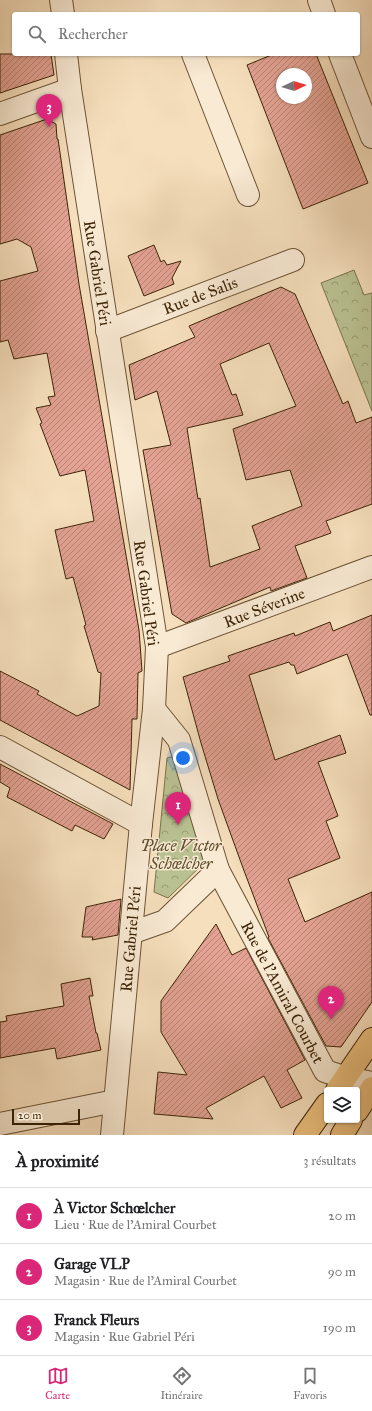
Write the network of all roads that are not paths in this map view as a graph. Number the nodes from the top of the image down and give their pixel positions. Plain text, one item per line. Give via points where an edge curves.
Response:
1 (61, 0) edge
2 (319, 0) edge
3 (63, 12) edge
4 (323, 12) edge
5 (66, 56) edge
6 (194, 56) edge
7 (341, 56) edge
8 (70, 89) junction
9 (0, 114) edge
10 (372, 137) edge
11 (248, 195) dead end
12 (293, 260) dead end
13 (107, 331) junction
14 (372, 567) edge
15 (157, 648) junction
16 (154, 709) junction
17 (0, 747) edge
18 (141, 824) junction
19 (218, 870) junction
20 (131, 933) junction
21 (372, 1039) edge
22 (372, 1083) edge
23 (341, 1084) edge
24 (372, 1088) edge
25 (115, 1101) junction
26 (360, 1106) edge
27 (324, 1108) edge
28 (349, 1123) edge
29 (0, 1124) edge
30 (112, 1135) edge
31 (305, 1135) edge
32 (342, 1135) edge

1 - 3 street
2 - 4 street
5 - 8 street, Rue Gabriel Péri
6 - 11 street
7 - 10 street
8 - 9 street
8 - 13 street, Rue Gabriel Péri
12 - 13 street, Rue de Salis
13 - 15 street, Rue Gabriel Péri
14 - 15 street, Rue Séverine
15 - 16 street, Rue Gabriel Péri
16 - 18 street, Rue Gabriel Péri
16 - 19 street, Rue de l'Amiral Courbet via 179,740
17 - 18 street
18 - 20 street, Rue Gabriel Péri
19 - 20 street via 165,921
19 - 23 street, Rue de l'Amiral Courbet via 325,1071
20 - 25 street, Rue Gabriel Péri
21 - 23 main road
22 - 23 street, Rue de l'Amiral Courbet
24 - 26 main road
25 - 29 street
25 - 30 street, Rue Gabriel Péri
27 - 31 main road
28 - 32 main road

